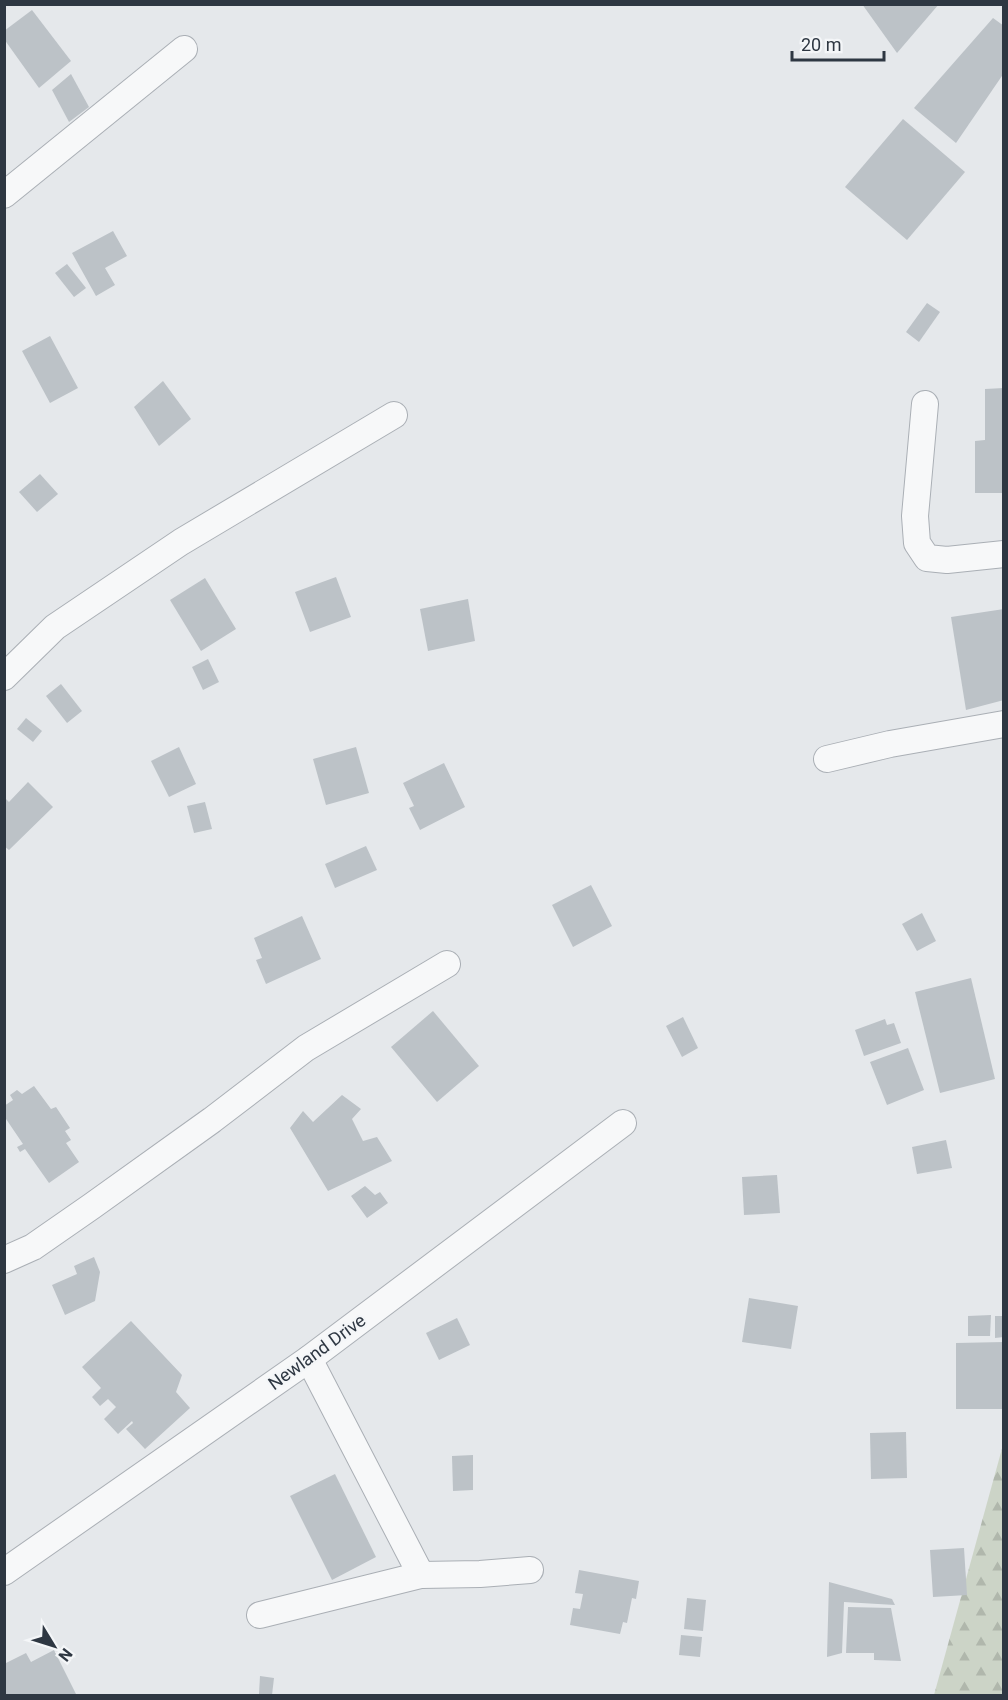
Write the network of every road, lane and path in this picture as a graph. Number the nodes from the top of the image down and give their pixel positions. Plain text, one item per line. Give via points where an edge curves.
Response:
1 (184, 49) dead end
2 (4, 195) edge
3 (925, 404) dead end
4 (394, 415) dead end
5 (1004, 554) edge
6 (4, 677) edge
7 (1004, 724) edge
8 (827, 759) dead end
9 (447, 964) dead end
10 (623, 1123) dead end
11 (4, 1260) edge
12 (309, 1359) junction
13 (530, 1570) dead end
14 (4, 1572) edge
15 (421, 1575) junction
16 (260, 1616) dead end

1 - 2 street
3 - 5 street via 915,516 917,543 927,558 947,560
4 - 6 street via 181,542 55,627
7 - 8 street
9 - 11 street via 306,1048 92,1206 33,1247
10 - 12 street, Newland Drive
12 - 14 street, Newland Drive
12 - 15 street
13 - 15 street
15 - 16 street

